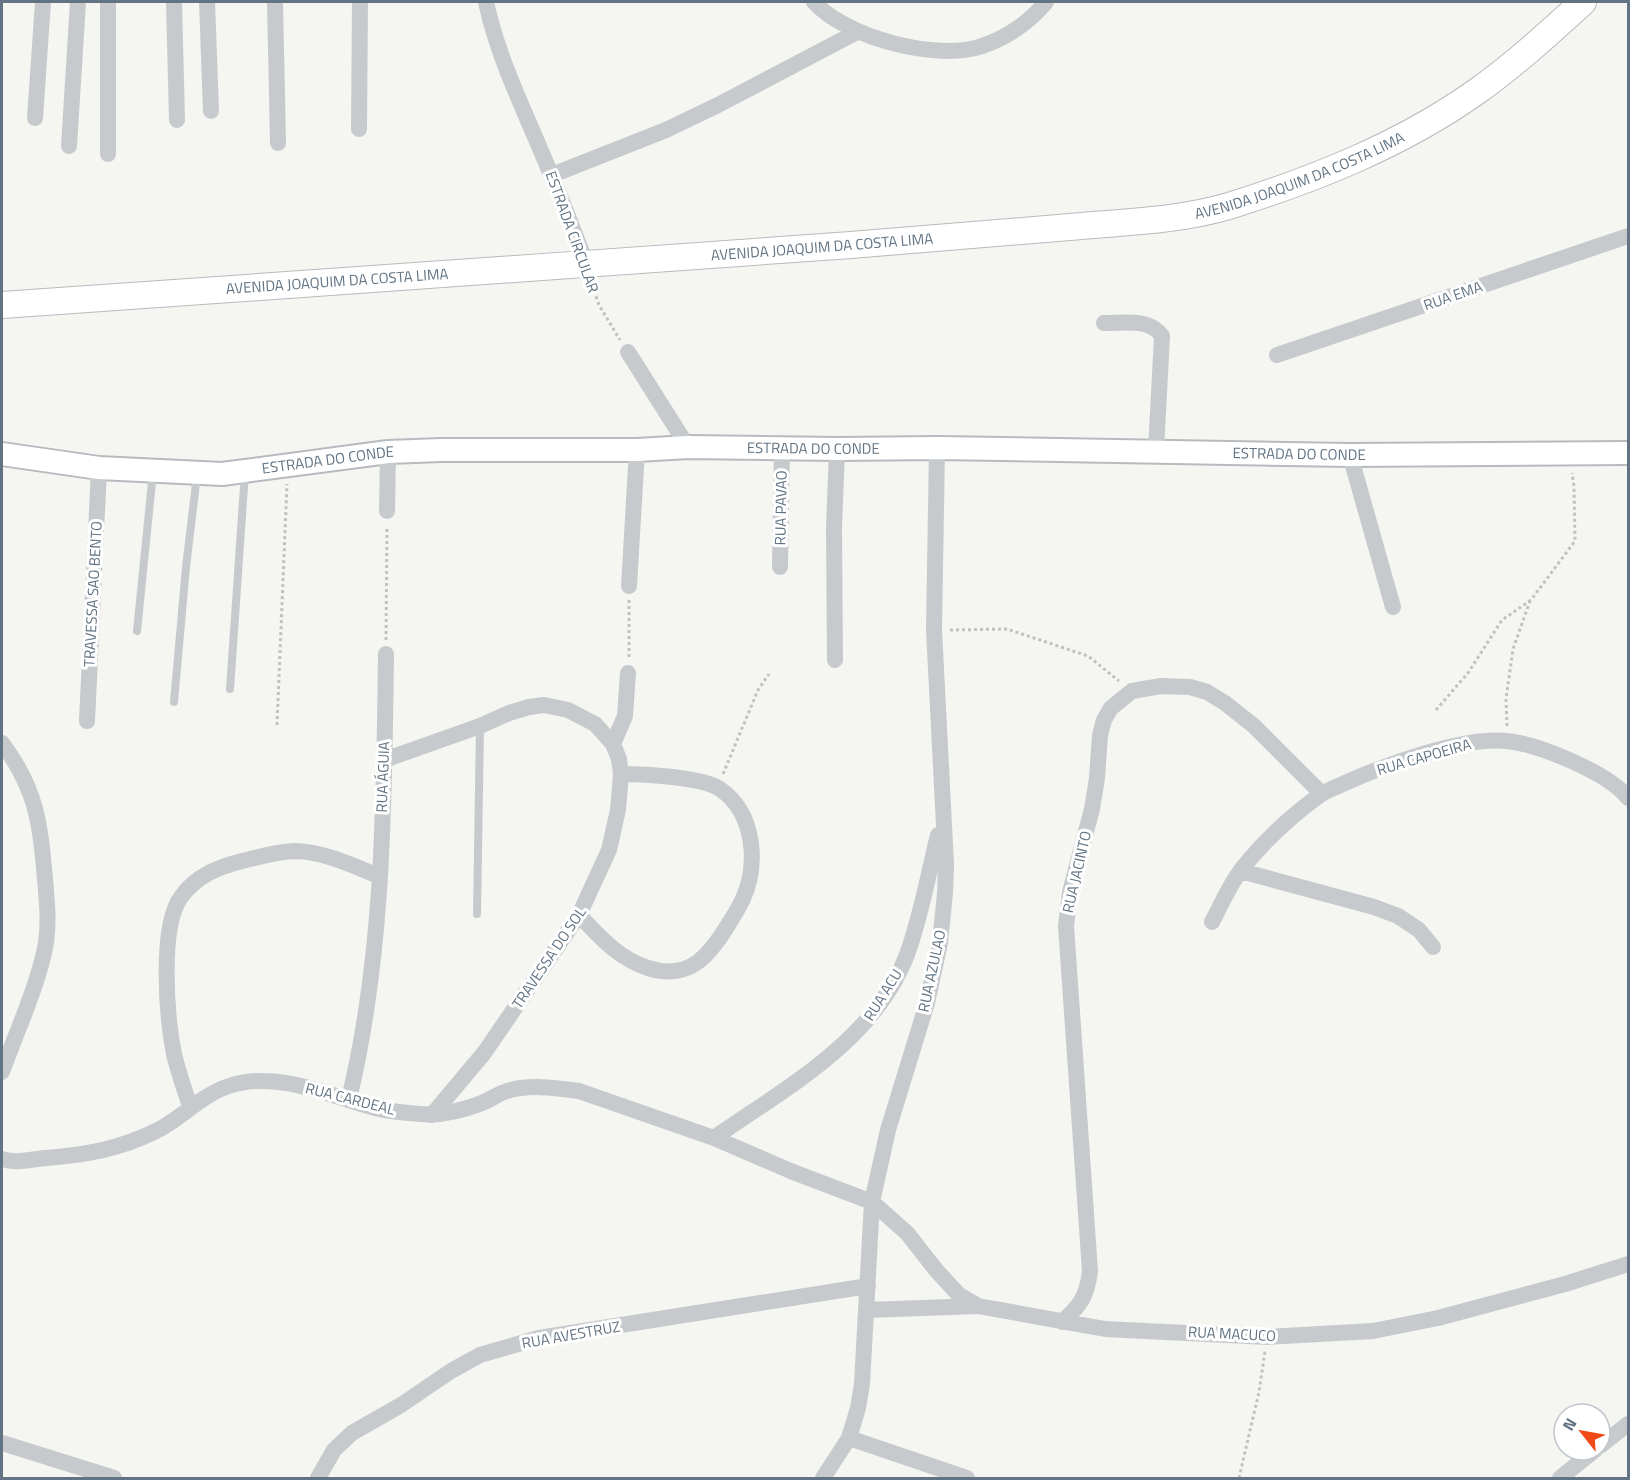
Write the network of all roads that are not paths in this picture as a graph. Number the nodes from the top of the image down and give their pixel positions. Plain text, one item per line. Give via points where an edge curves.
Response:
1 (43, 2) edge
2 (78, 2) edge
3 (108, 2) edge
4 (174, 2) edge
5 (207, 2) edge
6 (275, 2) edge
7 (360, 2) edge
8 (486, 2) edge
9 (813, 2) edge
10 (1046, 2) edge
11 (1583, 2) edge
12 (857, 32) junction
13 (211, 111) dead end
14 (35, 118) dead end
15 (177, 120) dead end
16 (359, 129) dead end
17 (278, 143) dead end
18 (69, 146) dead end
19 (108, 154) dead end
20 (552, 175) junction
21 (1629, 236) edge
22 (587, 265) junction
23 (2, 305) edge
24 (1104, 323) dead end
25 (628, 352) road end
26 (1277, 355) dead end
27 (688, 447) junction
28 (782, 448) junction
29 (936, 448) junction
30 (837, 449) junction
31 (637, 450) junction
32 (1156, 451) junction
33 (388, 452) junction
34 (1629, 453) edge
35 (2, 454) edge
36 (1350, 455) junction
37 (99, 468) junction
38 (153, 471) junction
39 (245, 472) junction
40 (197, 474) junction
41 (387, 511) road end
42 (780, 567) dead end
43 (629, 586) road end
44 (1393, 607) dead end
45 (137, 631) dead end
46 (386, 654) road end
47 (835, 660) dead end
48 (628, 674) road end
49 (230, 689) dead end
50 (174, 702) dead end
51 (87, 721) dead end
52 (480, 726) junction
53 (2, 743) edge
54 (613, 744) junction
55 (384, 760) junction
56 (621, 774) junction
57 (1322, 794) junction
58 (1629, 798) edge
59 (943, 818) junction
60 (1241, 871) junction
61 (379, 876) junction
62 (477, 914) dead end
63 (579, 915) junction
64 (1212, 922) dead end
65 (1433, 948) dead end
66 (2, 1072) edge
67 (349, 1098) junction
68 (190, 1107) junction
69 (432, 1115) junction
70 (714, 1138) junction
71 (2, 1159) edge
72 (872, 1202) junction
73 (1629, 1264) edge
74 (868, 1286) junction
75 (978, 1306) junction
76 (867, 1310) junction
77 (1062, 1322) junction
78 (1629, 1424) edge
79 (1612, 1437) edge
80 (849, 1438) junction
81 (2, 1443) edge
82 (1581, 1462) edge
83 (114, 1479) edge
84 (318, 1479) edge
85 (823, 1479) edge
86 (967, 1479) edge
87 (1560, 1479) edge

1 - 14 street
2 - 18 street
3 - 19 street
4 - 15 street
5 - 13 street
6 - 17 street
7 - 16 street
8 - 20 street, ESTRADA CIRCULAR via 512,86
9 - 12 street
10 - 12 street via 1010,34 980,47 946,50 901,46
11 - 22 main road, AVENIDA JOAQUIM DA COSTA LIMA via 1512,64 1437,117 1394,141 1307,179 1217,209 1168,219
12 - 20 street via 666,130
20 - 22 street, ESTRADA CIRCULAR
21 - 26 street, RUA EMA
22 - 23 main road, AVENIDA JOAQUIM DA COSTA LIMA
24 - 32 street via 1147,324 1162,336
25 - 27 street
27 - 28 street, ESTRADA DO CONDE
27 - 31 street, ESTRADA DO CONDE
28 - 30 street, ESTRADA DO CONDE
28 - 42 street, RUA PAVAO
29 - 30 street, ESTRADA DO CONDE
29 - 32 street, ESTRADA DO CONDE
29 - 59 street, RUA AZULAO via 934,630
30 - 47 street
31 - 33 street, ESTRADA DO CONDE
31 - 43 street
32 - 36 street, ESTRADA DO CONDE
33 - 39 street, ESTRADA DO CONDE
33 - 41 street
34 - 36 street, ESTRADA DO CONDE
35 - 37 street, ESTRADA DO CONDE
36 - 44 street
37 - 38 street, ESTRADA DO CONDE
37 - 51 street, TRAVESSA SAO BENTO
38 - 40 street, ESTRADA DO CONDE
38 - 45 lane
39 - 40 street, ESTRADA DO CONDE
39 - 49 lane
40 - 50 lane
46 - 55 street, RUA ÁGUIA
48 - 54 street via 625,716
52 - 54 street, TRAVESSA DO SOL via 519,710 544,705 568,710 595,724
52 - 55 street, TRAVESSA DO SOL
52 - 62 lane
53 - 66 street via 30,790 41,828 48,918 40,967
54 - 56 street, TRAVESSA DO SOL
55 - 61 street, RUA ÁGUIA
56 - 63 street, TRAVESSA DO SOL via 609,850
56 - 63 street via 652,774 718,787 744,817 752,844 750,874 742,900 718,941 705,958 689,967 670,971 632,962 607,944
57 - 58 street, RUA CAPOEIRA via 1412,758 1476,742 1507,741 1556,754 1592,771
57 - 60 street, RUA CAPOEIRA via 1274,834
57 - 77 street, RUA JACINTO via 1254,726 1207,692 1161,686 1132,691 1111,708 1104,720 1092,809 1070,892 1066,926 1090,1270 1080,1306
59 - 70 street, RUA ACU via 910,947 866,1023 774,1100
59 - 72 street, RUA AZULAO via 946,864 940,943
60 - 64 street, RUA CAPOEIRA
60 - 65 street via 1398,916 1419,930
61 - 67 street, RUA ÁGUIA via 368,1009
61 - 68 street via 315,853 295,851 210,872 179,899 171,922 167,958 168,1016 174,1057
63 - 69 street, TRAVESSA DO SOL via 484,1053
67 - 68 street, RUA CARDEAL via 280,1082 252,1081 228,1086
67 - 69 street, RUA CARDEAL via 383,1110
68 - 71 street, RUA CARDEAL via 157,1131 108,1150 24,1162
69 - 70 street, RUA CARDEAL via 481,1103 507,1091 556,1088 579,1091
70 - 72 street, RUA CARDEAL
72 - 74 street, RUA AZULAO
72 - 75 street, RUA MACUCO via 907,1233 959,1294
73 - 77 street, RUA MACUCO via 1565,1284 1373,1331 1267,1337 1105,1329
74 - 76 street, RUA AZULAO
74 - 84 street, RUA AVESTRUZ via 539,1338 480,1355 352,1433 334,1450
75 - 76 street
75 - 77 street, RUA MACUCO
76 - 80 street, RUA AZULAO via 862,1384
78 - 79 street
80 - 85 street, RUA AZULAO
80 - 86 street
81 - 83 street
82 - 87 street

